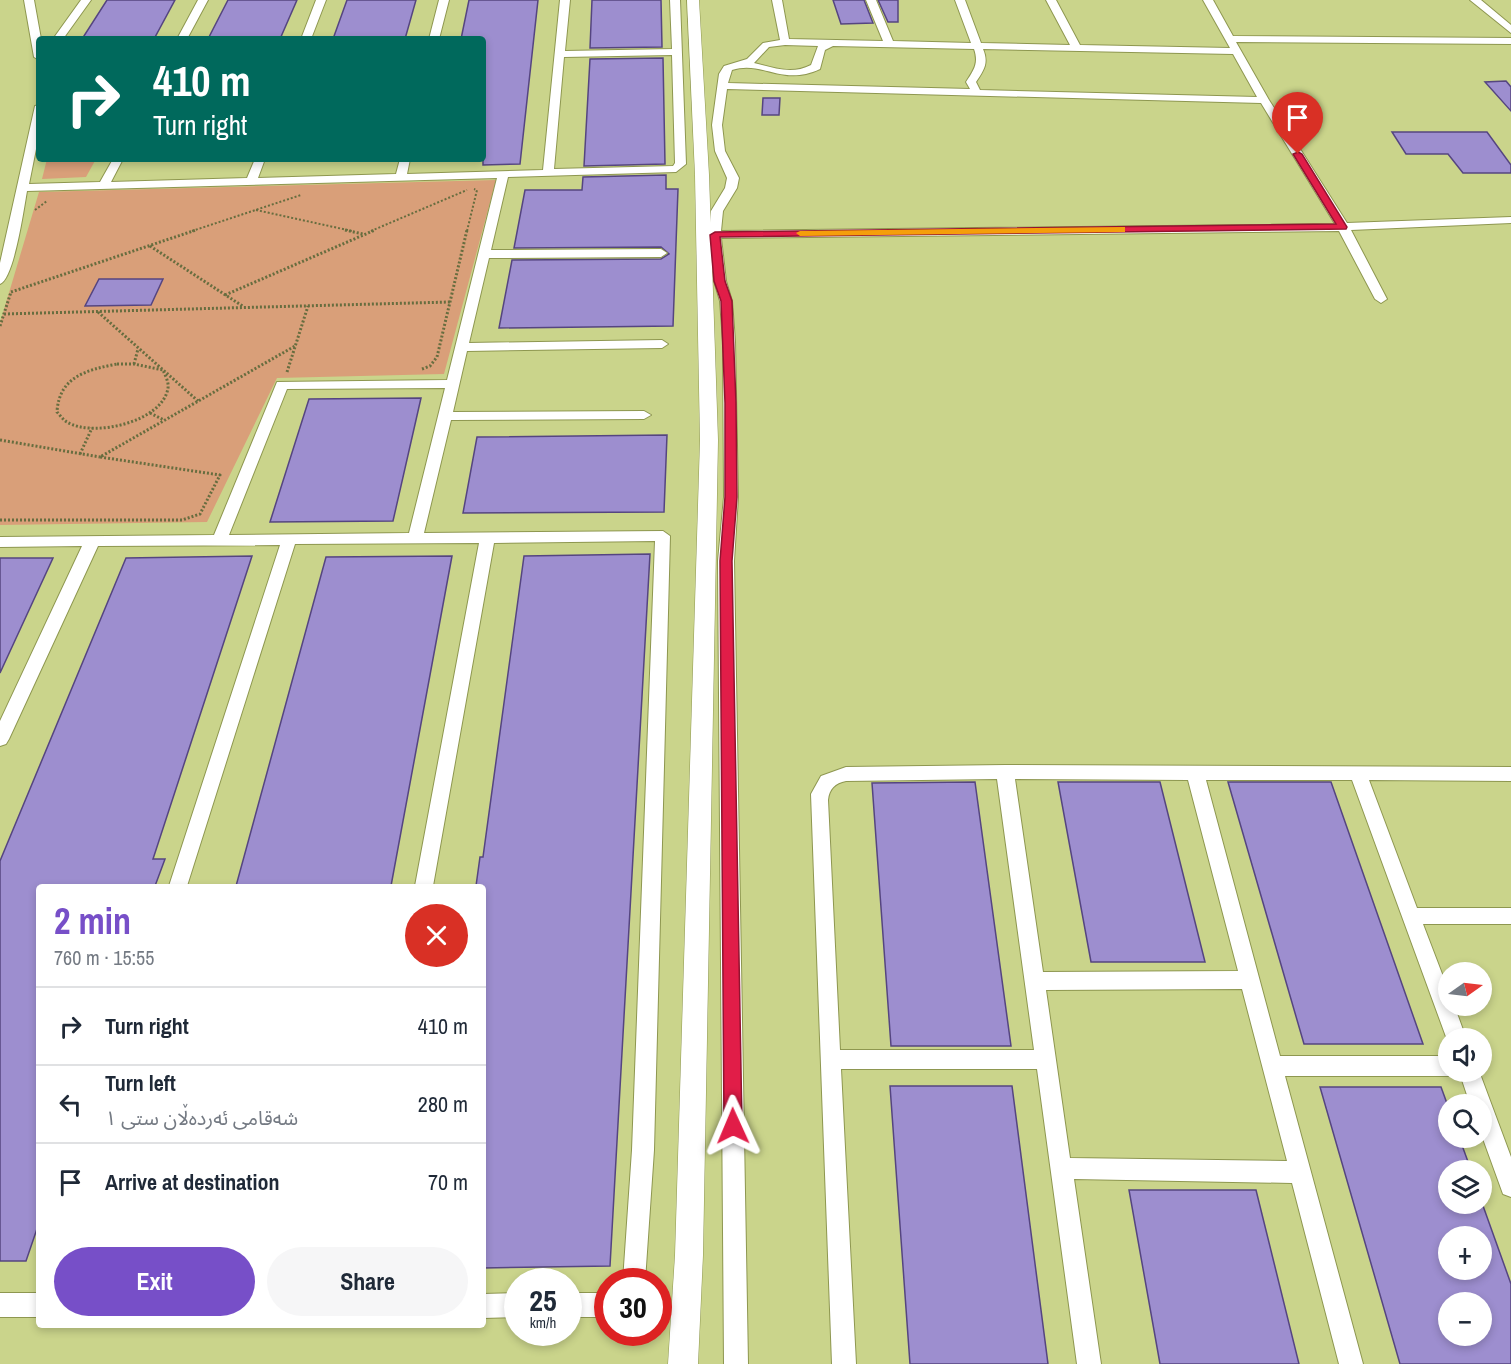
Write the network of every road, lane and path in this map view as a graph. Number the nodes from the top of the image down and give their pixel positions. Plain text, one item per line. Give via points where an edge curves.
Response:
1 (28, 0) edge
2 (86, 0) edge
3 (203, 0) edge
4 (321, 0) edge
5 (444, 0) edge
6 (565, 0) edge
7 (675, 0) edge
8 (693, 0) edge
9 (777, 0) edge
10 (872, 0) edge
11 (960, 0) edge
12 (1051, 0) edge
13 (1208, 0) edge
14 (1475, 0) edge
15 (1511, 30) edge
16 (60, 36) edge
17 (185, 36) edge
18 (307, 36) edge
19 (435, 36) edge
20 (1229, 39) junction
21 (36, 41) edge
22 (1511, 41) edge
23 (785, 42) junction
24 (833, 42) junction
25 (888, 42) junction
26 (978, 45) junction
27 (1076, 47) junction
28 (678, 51) junction
29 (1235, 51) junction
30 (560, 54) junction
31 (739, 63) junction
32 (816, 67) junction
33 (776, 74) junction
34 (722, 86) junction
35 (796, 88) junction
36 (833, 88) junction
37 (976, 92) junction
38 (1264, 100) junction
39 (36, 123) edge
40 (116, 162) edge
41 (259, 162) edge
42 (404, 162) edge
43 (548, 174) junction
44 (503, 175) junction
45 (400, 178) junction
46 (250, 182) junction
47 (467, 184) dead end
48 (104, 185) junction
49 (23, 188) junction
50 (473, 188) junction
51 (311, 192) dead end
52 (47, 200) dead end
53 (35, 210) dead end
54 (256, 210) junction
55 (1511, 220) edge
56 (1343, 227) junction
57 (365, 235) junction
58 (715, 235) junction
59 (149, 246) junction
60 (661, 253) dead end
61 (485, 254) junction
62 (2, 266) edge
63 (0, 280) edge
64 (11, 292) dead end
65 (225, 295) junction
66 (1381, 299) dead end
67 (450, 302) junction
68 (308, 306) junction
69 (245, 308) junction
70 (98, 312) junction
71 (4, 314) dead end
72 (662, 344) dead end
73 (294, 346) junction
74 (463, 347) junction
75 (138, 349) junction
76 (134, 364) junction
77 (422, 369) dead end
78 (163, 370) junction
79 (298, 372) dead end
80 (453, 384) junction
81 (198, 401) junction
82 (149, 413) junction
83 (444, 416) junction
84 (644, 416) dead end
85 (164, 420) junction
86 (92, 428) junction
87 (0, 440) edge
88 (80, 454) junction
89 (100, 457) junction
90 (0, 520) edge
91 (416, 537) junction
92 (290, 538) junction
93 (487, 538) junction
94 (220, 539) junction
95 (0, 542) edge
96 (92, 542) junction
97 (0, 739) edge
98 (1005, 772) junction
99 (1195, 773) junction
100 (1358, 774) junction
101 (1511, 774) edge
102 (179, 884) edge
103 (424, 884) edge
104 (1411, 916) junction
105 (1511, 916) edge
106 (1250, 980) junction
107 (1035, 981) junction
108 (1452, 1028) edge
109 (832, 1059) junction
110 (1046, 1060) junction
111 (1272, 1066) junction
112 (1438, 1066) edge
113 (1492, 1135) edge
114 (1061, 1168) junction
115 (1300, 1172) junction
116 (1511, 1186) edge
117 (635, 1268) edge
118 (0, 1305) edge
119 (36, 1305) edge
120 (504, 1305) edge
121 (486, 1306) edge
122 (683, 1364) edge
123 (736, 1364) edge
124 (844, 1364) edge
125 (1089, 1364) edge
126 (1351, 1364) edge

1 - 21 street
2 - 16 street
3 - 17 street
4 - 18 street
5 - 19 street
6 - 30 street
7 - 28 street
8 - 122 street via 709,440
9 - 23 street
10 - 25 street
11 - 26 street
12 - 27 street
13 - 20 street
14 - 15 street
20 - 22 street
20 - 29 street
23 - 24 street
23 - 31 street via 766,45 750,61
24 - 25 street
24 - 32 street via 821,48
25 - 26 street
26 - 27 street
26 - 37 street via 981,67 971,82
27 - 29 street
28 - 30 street
28 - 43 street via 679,167
29 - 38 street
30 - 43 street
31 - 33 street via 753,64
31 - 34 street via 728,68
32 - 33 street via 799,74
32 - 36 street via 821,79
33 - 35 street
34 - 35 street
34 - 58 street via 717,125 720,151 733,178 717,211
35 - 36 street
36 - 37 street
37 - 38 street
38 - 56 street
39 - 49 street
40 - 48 street
41 - 46 street
42 - 45 street
43 - 44 street
44 - 45 street
44 - 61 street
45 - 46 street
46 - 48 street
47 - 50 path
48 - 49 street
49 - 62 street
50 - 57 path
50 - 67 path via 477,190
51 - 54 path
52 - 53 path
54 - 57 path
54 - 59 path
55 - 56 street
56 - 58 street
56 - 66 street
57 - 65 path
58 - 123 street via 726,301 731,403 726,561
59 - 64 path
59 - 65 path
60 - 61 street
61 - 74 street
62 - 63 street
65 - 69 path
67 - 68 path
67 - 77 path via 437,357
68 - 69 path
68 - 73 path
69 - 70 path
70 - 71 path
70 - 75 path
72 - 74 street
73 - 79 path via 287,372
73 - 81 path
74 - 80 street
75 - 76 path
75 - 78 path
76 - 78 path
76 - 86 path via 108,366 83,374 60,393 58,414 81,428
78 - 81 path
78 - 82 path via 168,389 164,400
80 - 83 street
80 - 94 street via 282,386
81 - 85 path
82 - 85 path
82 - 86 path via 118,426
83 - 84 street
83 - 91 street
85 - 89 path
86 - 88 path
87 - 88 path
88 - 89 path
89 - 90 path via 220,475 200,514 182,520
91 - 92 street
91 - 93 street
92 - 94 street
92 - 102 street
93 - 103 street
93 - 117 street via 663,536 643,1150
94 - 96 street
95 - 96 street
96 - 97 street
98 - 99 street
98 - 107 street
98 - 109 street via 846,774 831,777 821,787
99 - 100 street
99 - 106 street
100 - 101 street
100 - 104 street
104 - 105 street
104 - 108 street
106 - 107 street
106 - 111 street
107 - 110 street
109 - 110 street
109 - 124 street
110 - 114 street
111 - 112 street
111 - 115 street
113 - 116 street
114 - 115 street
114 - 125 street
115 - 126 street
118 - 119 street
120 - 121 street

